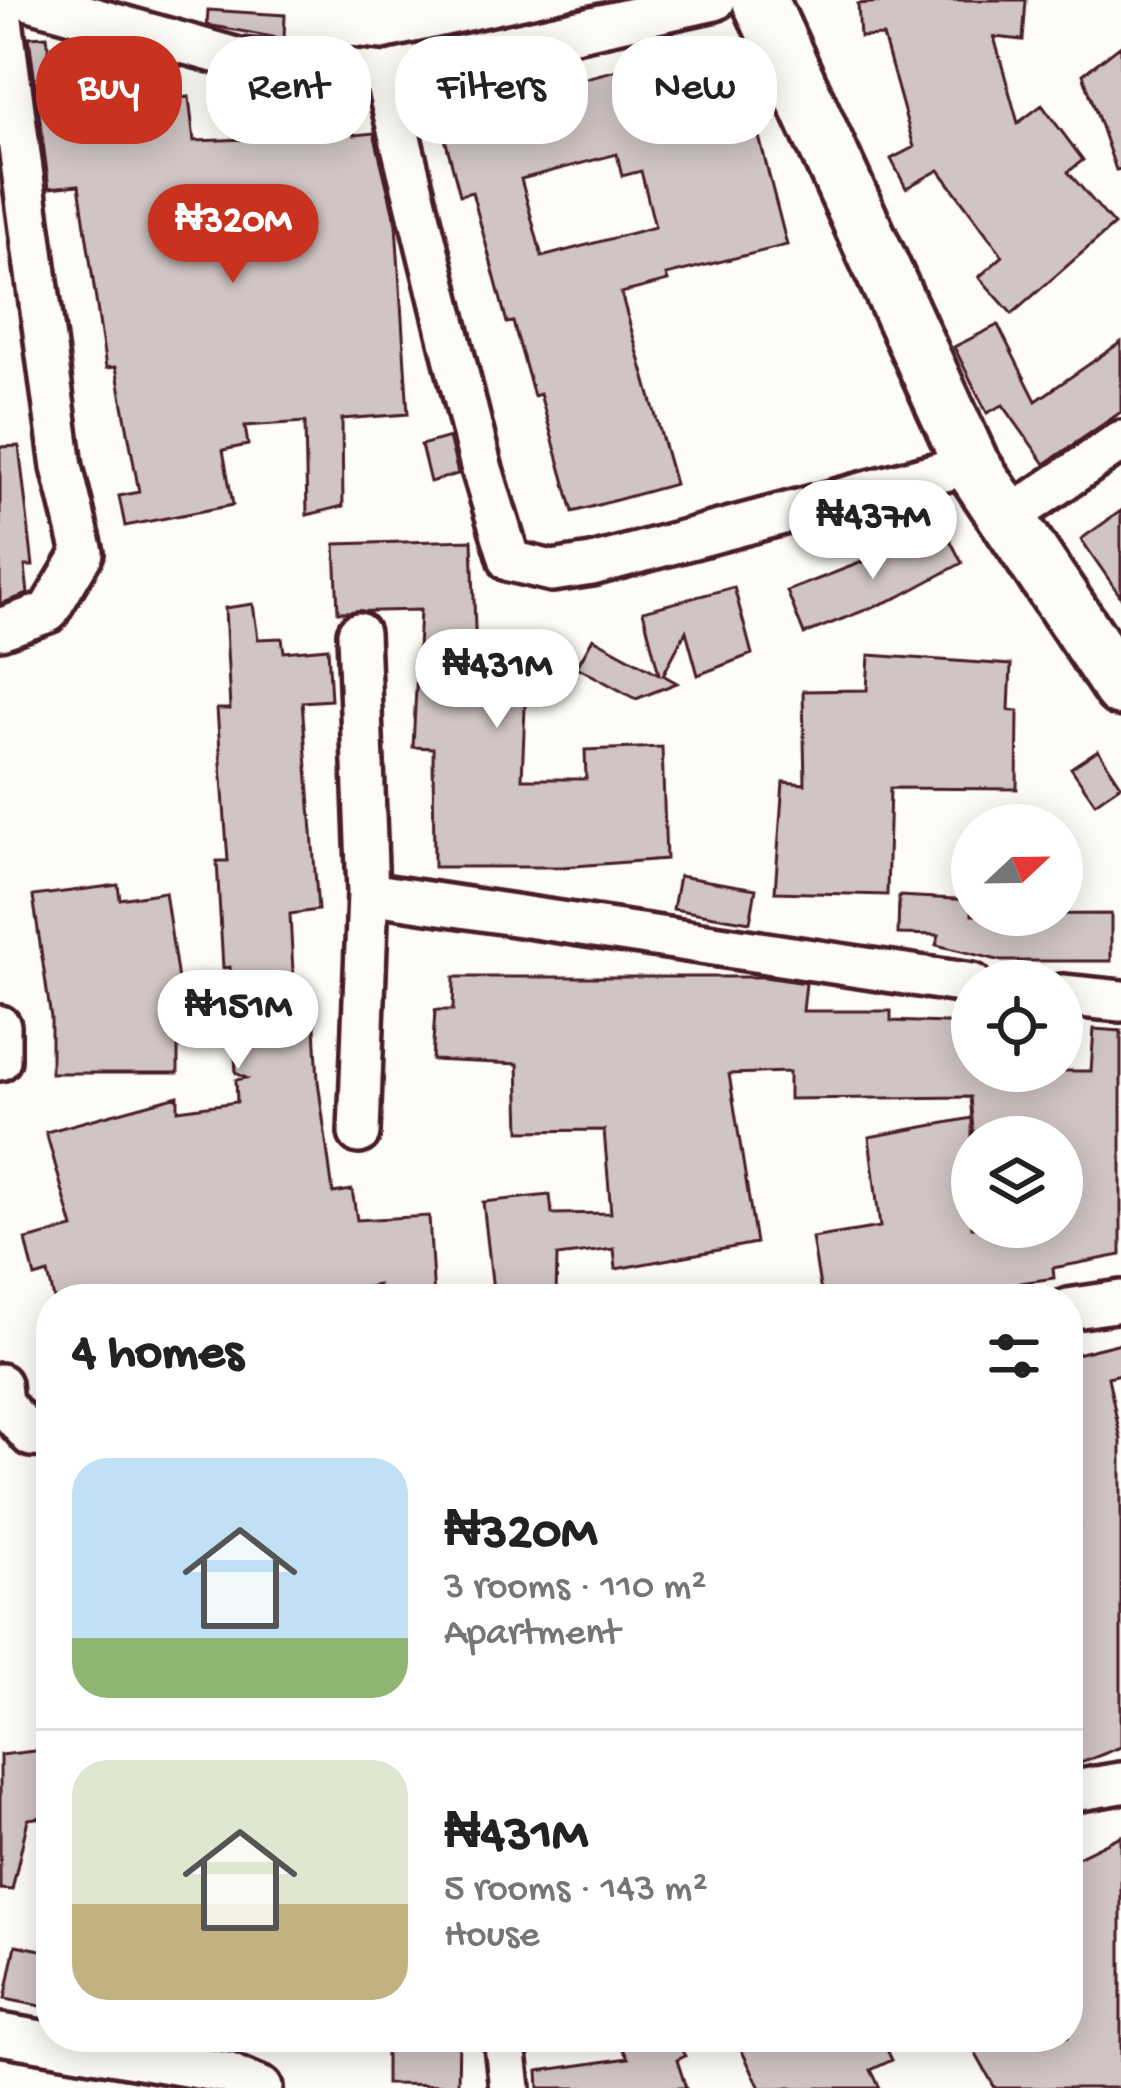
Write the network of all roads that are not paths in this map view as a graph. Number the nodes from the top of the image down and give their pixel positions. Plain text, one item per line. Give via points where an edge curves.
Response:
1 (30, 0) edge
2 (715, 0) edge
3 (760, 0) edge
4 (0, 5) edge
5 (384, 73) junction
6 (1121, 441) edge
7 (971, 464) junction
8 (1005, 520) junction
9 (0, 629) edge
10 (358, 633) dead end
11 (1121, 688) edge
12 (368, 893) junction
13 (951, 981) edge
14 (1083, 997) edge
15 (1121, 1001) edge
16 (0, 1026) edge
17 (0, 1060) edge
18 (359, 1132) dead end
19 (1121, 1301) edge
20 (1083, 1307) edge
21 (0, 1384) edge
22 (36, 1436) edge
23 (1121, 1783) edge
24 (1083, 1789) edge
25 (0, 2034) edge
26 (36, 2040) edge
27 (104, 2052) edge
28 (506, 2052) edge
29 (262, 2088) edge
30 (510, 2088) edge

1 - 5 street via 239,59
2 - 5 street
3 - 7 street
4 - 9 street via 62,466 83,553 48,612
5 - 7 street via 510,561 552,572 592,565
6 - 8 street
7 - 8 street
8 - 11 street
10 - 12 street
12 - 13 street
12 - 18 street
14 - 15 street
16 - 17 street
19 - 20 street
21 - 22 street via 2,1403
23 - 24 street
25 - 26 street
27 - 29 street via 226,2073
28 - 30 street

